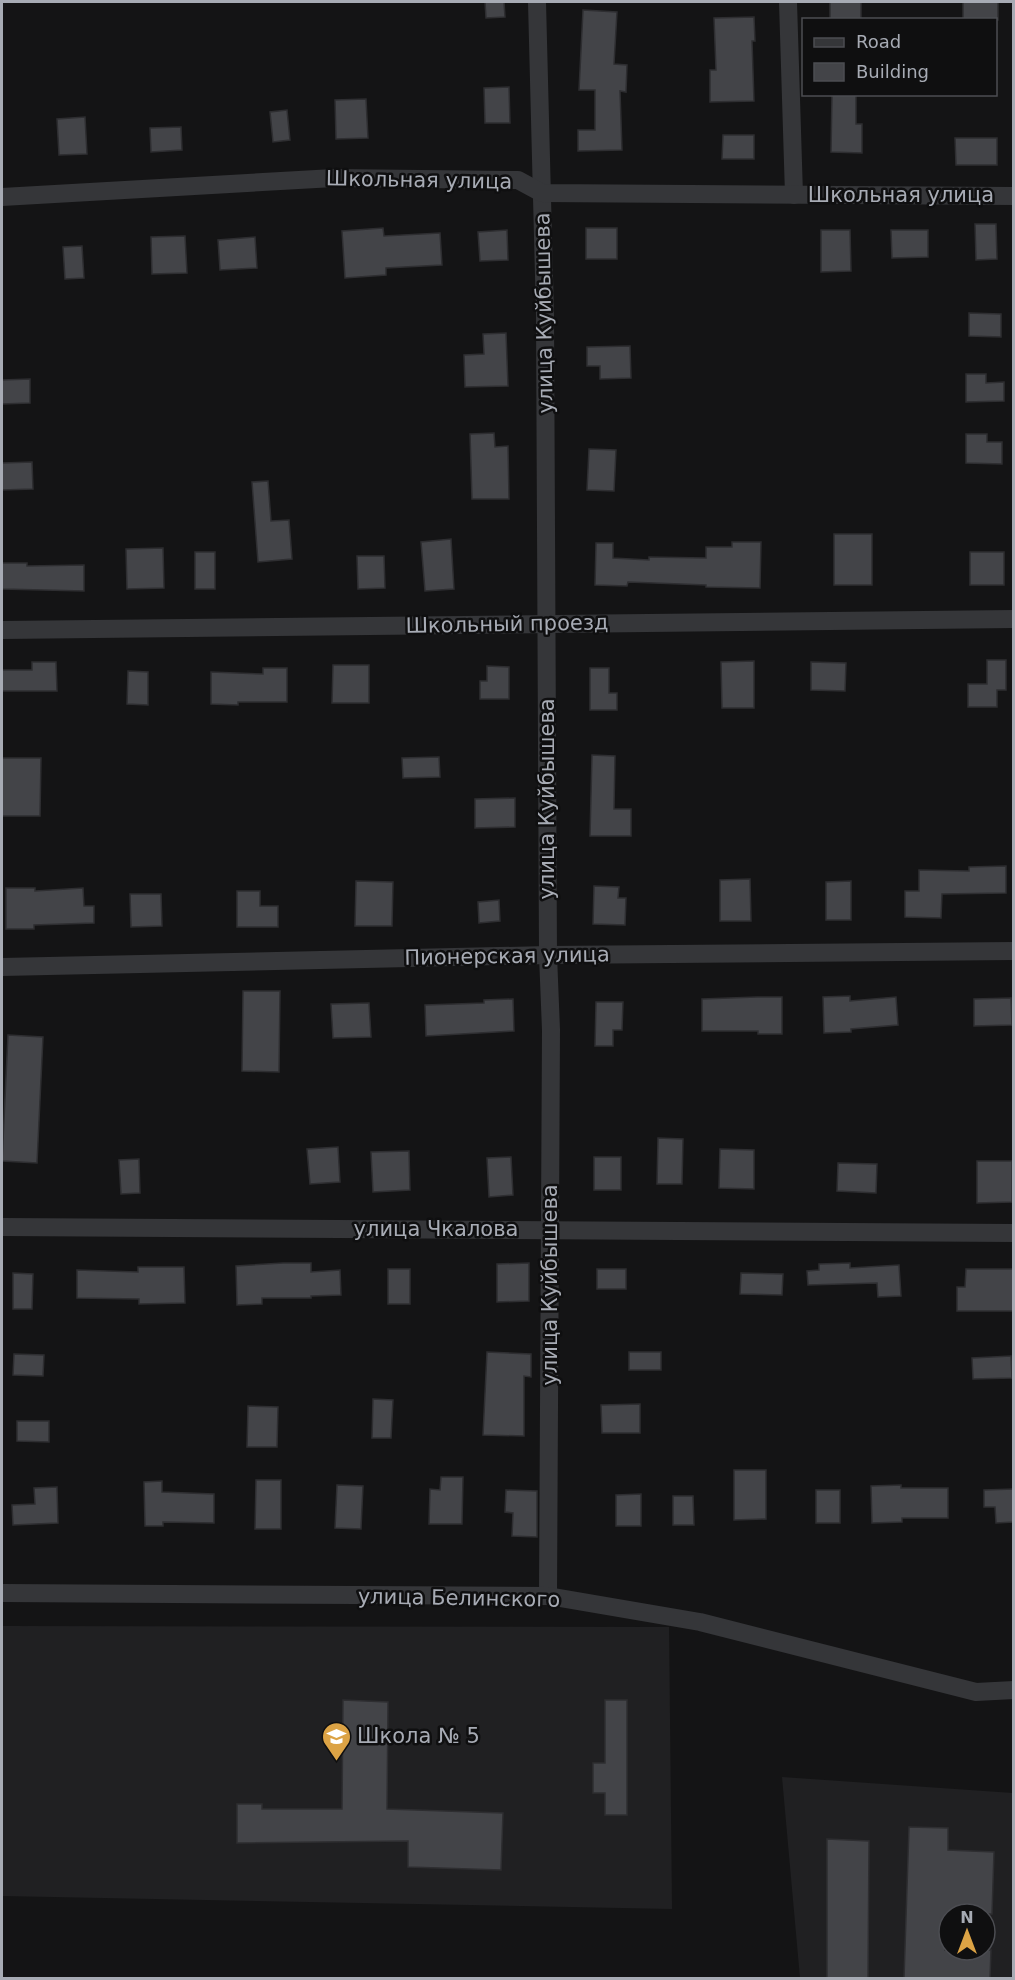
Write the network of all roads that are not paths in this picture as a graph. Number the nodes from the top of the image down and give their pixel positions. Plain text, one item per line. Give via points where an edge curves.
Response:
1 (537, 2) edge
2 (788, 2) edge
3 (542, 193) junction
4 (794, 195) junction
5 (1014, 196) edge
6 (2, 198) edge
7 (1014, 619) edge
8 (546, 624) junction
9 (2, 630) edge
10 (1014, 951) edge
11 (548, 955) junction
12 (2, 967) edge
13 (2, 1227) edge
14 (551, 1230) junction
15 (1014, 1233) edge
16 (2, 1593) edge
17 (549, 1596) junction
18 (1014, 1690) edge

1 - 3 street, улица Куйбышева
2 - 4 street
3 - 4 street, Школьная улица
3 - 6 street, Школьная улица via 518,180 334,178
3 - 8 street, улица Куйбышева
4 - 5 street, Школьная улица
7 - 8 street, Школьный проезд
8 - 9 street, Школьный проезд
8 - 11 street, улица Куйбышева
10 - 11 street, Пионерская улица
11 - 12 street, Пионерская улица
11 - 14 street, улица Куйбышева
13 - 14 street, улица Чкалова
14 - 15 street, улица Чкалова
14 - 17 street, улица Куйбышева
16 - 17 street, улица Белинского
17 - 18 street, улица Белинского via 700,1622 976,1692

